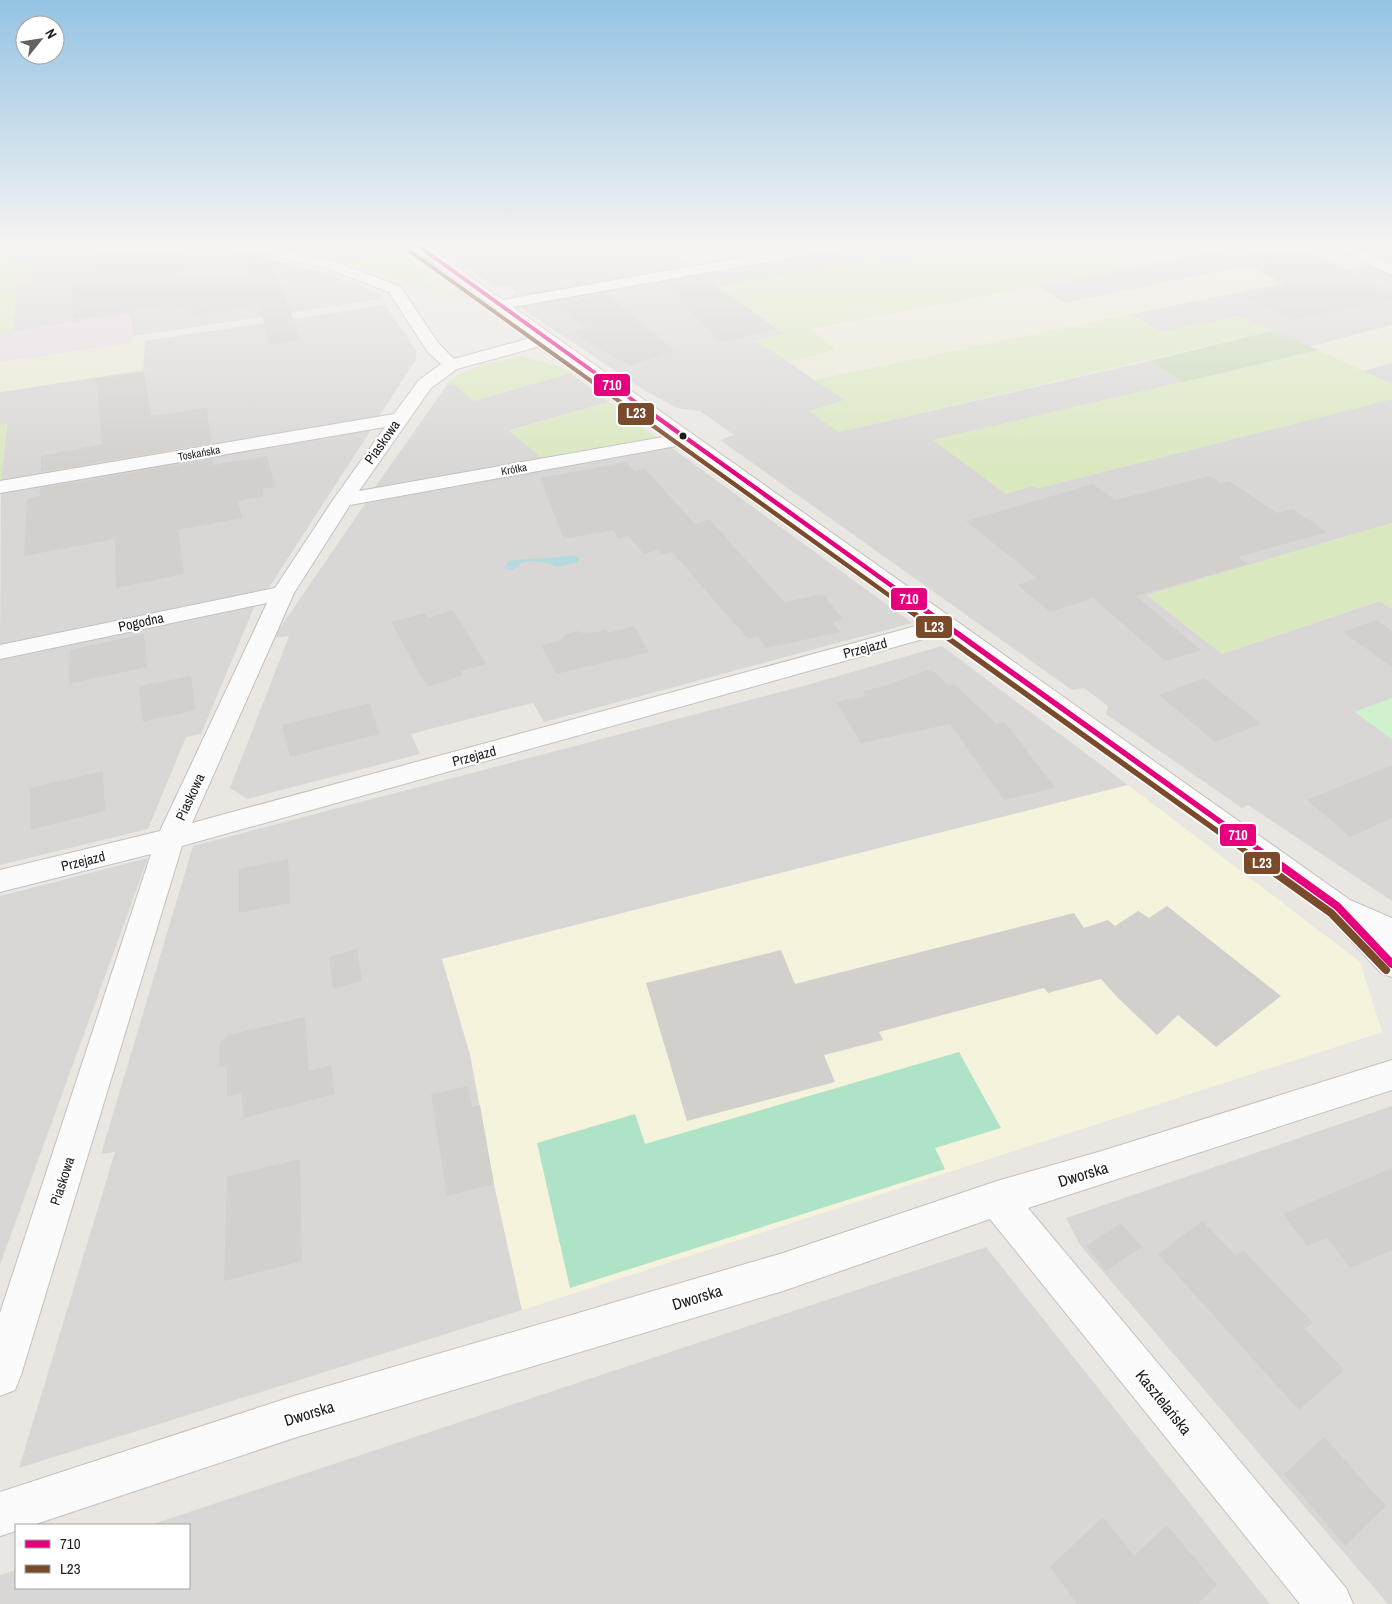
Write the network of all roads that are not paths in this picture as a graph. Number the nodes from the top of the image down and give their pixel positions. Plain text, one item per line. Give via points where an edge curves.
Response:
1 (416, 320) edge
2 (520, 320) edge
3 (546, 339) junction
4 (451, 365) junction
5 (398, 419) junction
6 (685, 439) junction
7 (0, 487) edge
8 (342, 500) junction
9 (283, 593) junction
10 (947, 625) junction
11 (0, 652) edge
12 (170, 840) junction
13 (0, 881) edge
14 (1337, 906) junction
15 (1392, 934) edge
16 (1392, 964) edge
17 (1392, 1075) edge
18 (997, 1200) junction
19 (0, 1375) edge
20 (0, 1514) edge
21 (1330, 1604) edge

1 - 4 street via 433,347
2 - 3 street
3 - 4 street, Piaskowa
3 - 6 street
4 - 5 street, Piaskowa via 425,384
5 - 7 street, Toskańska
5 - 8 street, Piaskowa
6 - 8 street, Krótka
6 - 10 street
8 - 9 street, Piaskowa
9 - 11 street, Pogodna
9 - 12 street, Piaskowa
10 - 12 street, Przejazd
10 - 14 street
12 - 13 street, Przejazd
12 - 19 street, Piaskowa
14 - 15 street via 1374,922
14 - 16 street
17 - 18 street, Dworska
18 - 20 street, Dworska via 783,1272 294,1417
18 - 21 street, Kasztelańska

